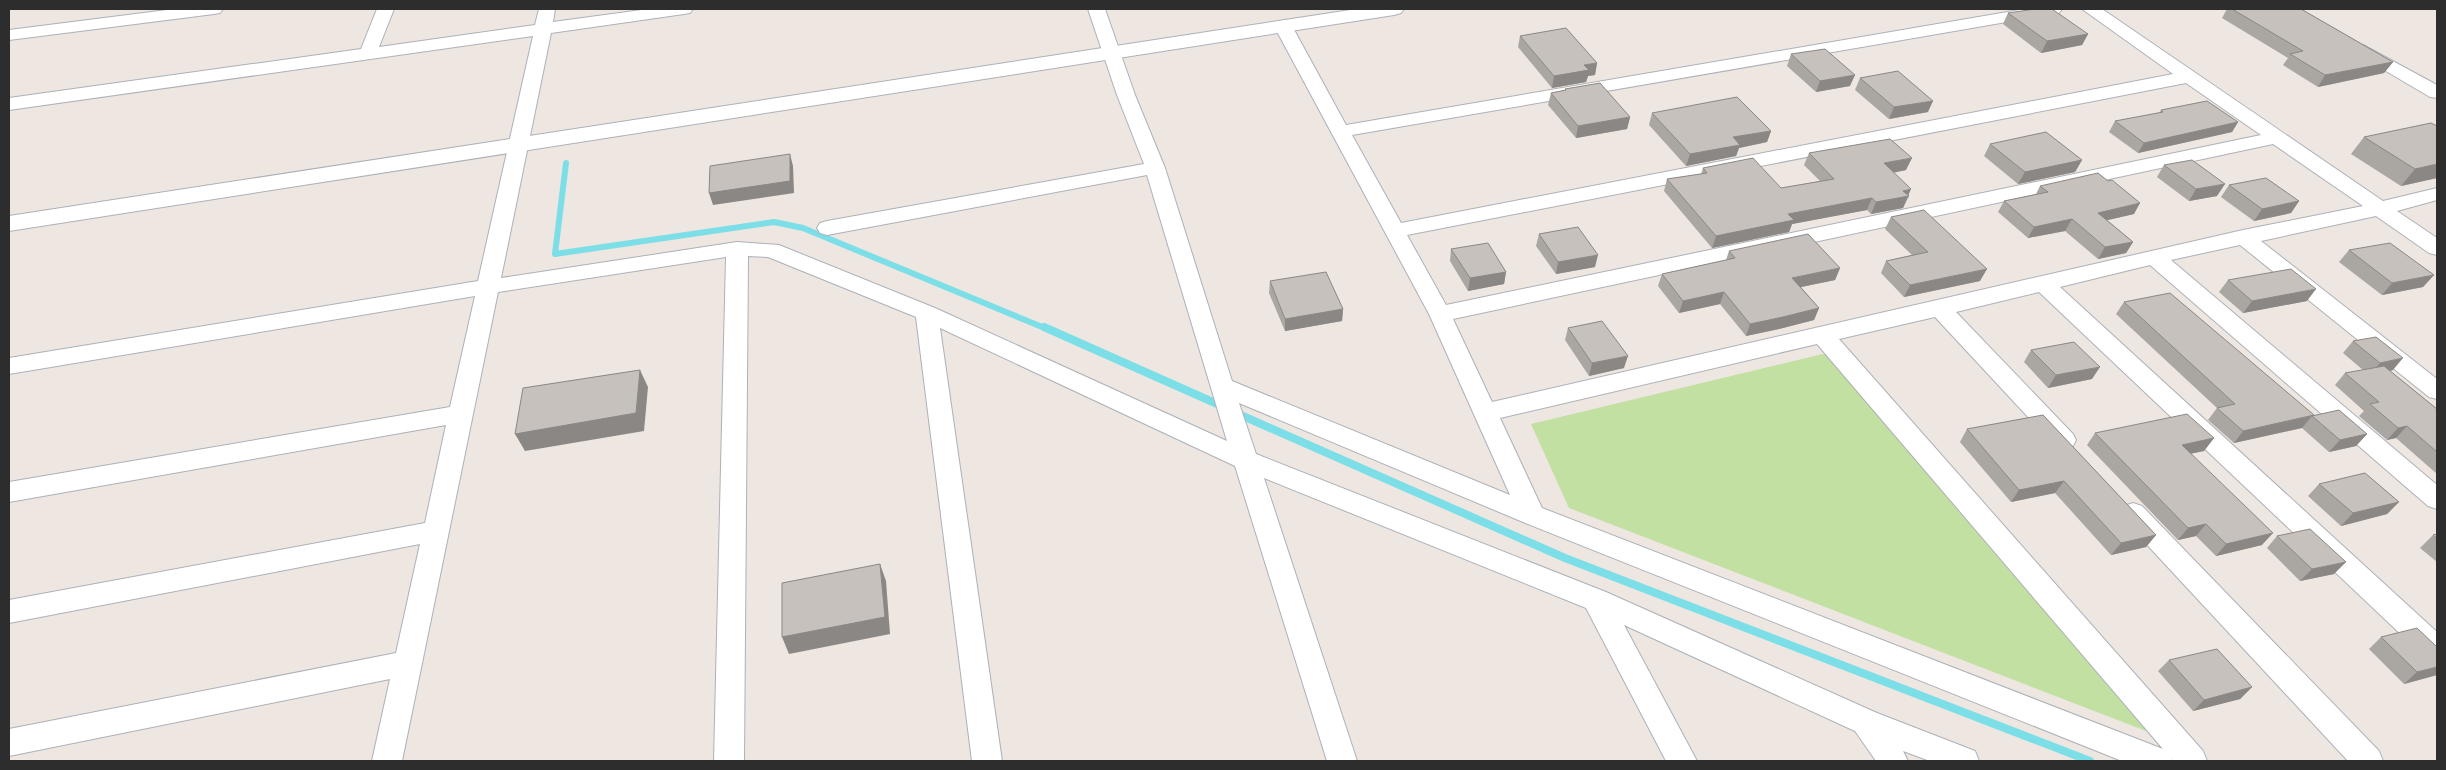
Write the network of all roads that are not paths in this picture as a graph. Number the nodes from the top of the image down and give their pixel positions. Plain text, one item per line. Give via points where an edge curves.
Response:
1 (214, 9) edge
2 (385, 9) edge
3 (684, 9) edge
4 (1097, 9) edge
5 (1334, 9) edge
6 (1394, 9) edge
7 (2053, 9) edge
8 (2091, 9) edge
9 (544, 18) edge
10 (1283, 26) junction
11 (9, 35) edge
12 (2352, 43) edge
13 (1111, 48) junction
14 (368, 53) junction
15 (2188, 77) junction
16 (2437, 93) edge
17 (9, 104) edge
18 (1342, 132) junction
19 (2279, 137) junction
20 (518, 139) junction
21 (1155, 168) junction
22 (2437, 194) edge
23 (2382, 210) junction
24 (9, 212) edge
25 (9, 224) edge
26 (827, 228) dead end
27 (1394, 231) junction
28 (2243, 237) junction
29 (2437, 248) edge
30 (736, 249) junction
31 (2155, 258) junction
32 (2044, 285) junction
33 (486, 287) junction
34 (1940, 308) junction
35 (927, 313) junction
36 (1440, 314) junction
37 (1823, 336) junction
38 (9, 366) edge
39 (1222, 386) junction
40 (2437, 390) edge
41 (1486, 412) junction
42 (460, 414) junction
43 (2082, 459) edge
44 (1246, 460) junction
45 (9, 492) edge
46 (2116, 495) edge
47 (2437, 500) edge
48 (1532, 515) junction
49 (435, 531) junction
50 (1596, 600) junction
51 (9, 612) edge
52 (2437, 650) edge
53 (407, 663) junction
54 (1866, 722) junction
55 (9, 744) edge
56 (387, 761) edge
57 (729, 761) edge
58 (987, 761) edge
59 (1342, 761) edge
60 (1682, 761) edge
61 (1893, 761) edge
62 (1964, 761) edge
63 (2157, 761) edge
64 (2192, 761) edge
65 (2368, 761) edge

1 - 11 street
2 - 14 street
3 - 9 street
4 - 13 street
5 - 13 street
6 - 10 street
7 - 18 street
8 - 15 street
9 - 14 street
9 - 20 street
10 - 13 street
10 - 18 street
12 - 16 street
13 - 20 street
13 - 21 street
14 - 17 street
15 - 19 street
15 - 27 street
18 - 27 street
19 - 23 street
19 - 36 street
20 - 24 street
20 - 25 street
20 - 33 street
21 - 26 street
21 - 39 street
22 - 23 street
23 - 28 street
23 - 29 street
27 - 36 street
28 - 31 street
28 - 40 street
30 - 33 street
30 - 35 street via 771,250
30 - 57 street
31 - 32 street
31 - 47 street
32 - 34 street
32 - 52 street
33 - 38 street
33 - 42 street
34 - 37 street
34 - 43 street
35 - 44 street
35 - 58 street
36 - 41 street
37 - 41 street
37 - 64 street
39 - 44 street
39 - 48 street
41 - 48 street
42 - 45 street
42 - 49 street
44 - 50 street
44 - 59 street
46 - 65 street
48 - 63 street
49 - 51 street
49 - 53 street
50 - 54 street
50 - 60 street
53 - 55 street
53 - 56 street
54 - 61 street
54 - 62 street

